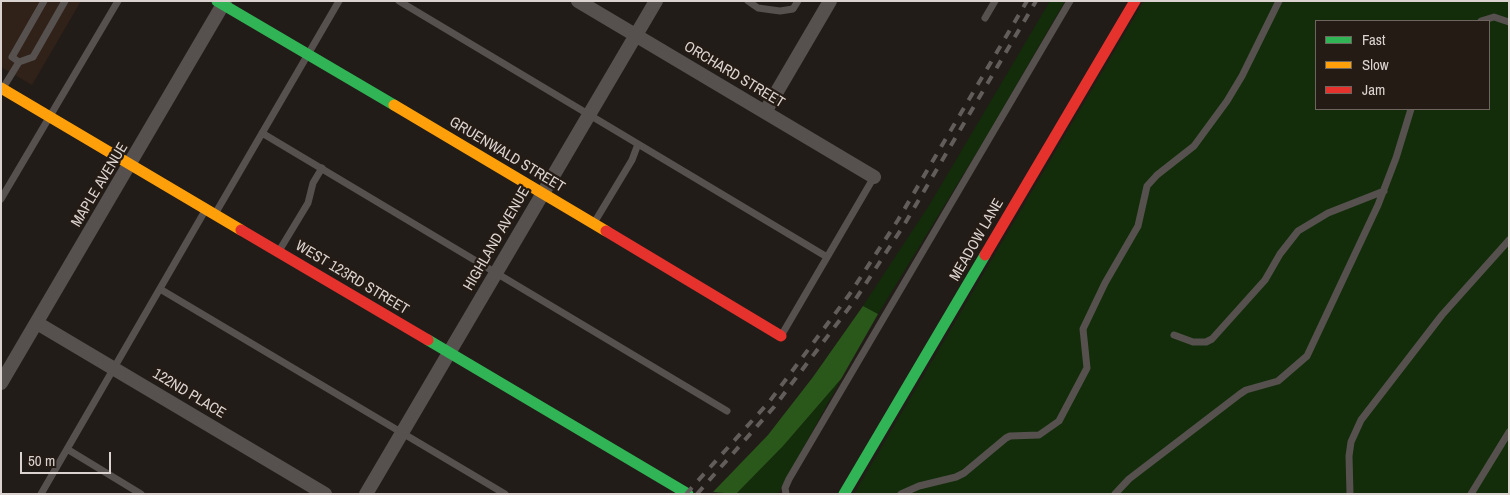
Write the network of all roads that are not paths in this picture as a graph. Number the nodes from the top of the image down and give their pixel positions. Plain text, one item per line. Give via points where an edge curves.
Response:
1 (44, 1) edge
2 (65, 1) edge
3 (118, 1) edge
4 (339, 1) edge
5 (399, 1) edge
6 (578, 1) edge
7 (656, 1) edge
8 (748, 1) edge
9 (798, 1) edge
10 (830, 1) edge
11 (995, 1) edge
12 (1070, 1) edge
13 (1135, 1) edge
14 (1279, 1) edge
15 (222, 2) edge
16 (985, 18) dead end
17 (1484, 20) edge
18 (1509, 22) edge
19 (636, 36) junction
20 (308, 54) junction
21 (19, 62) junction
22 (2, 88) edge
23 (1411, 110) edge
24 (765, 112) junction
25 (589, 115) junction
26 (50, 116) junction
27 (262, 133) junction
28 (638, 144) junction
29 (131, 164) junction
30 (322, 168) junction
31 (874, 176) joint
32 (1384, 191) junction
33 (543, 193) junction
34 (1, 199) edge
35 (211, 212) junction
36 (594, 223) junction
37 (1509, 240) edge
38 (278, 252) junction
39 (827, 256) junction
40 (496, 273) junction
41 (160, 289) junction
42 (37, 323) junction
43 (1174, 335) dead end
44 (781, 336) joint
45 (450, 353) junction
46 (114, 368) junction
47 (1, 383) edge
48 (726, 411) dead end
49 (403, 432) junction
50 (1509, 432) edge
51 (67, 449) junction
52 (41, 494) edge
53 (141, 494) edge
54 (325, 494) edge
55 (366, 494) edge
56 (505, 494) edge
57 (688, 494) edge
58 (786, 494) edge
59 (844, 494) edge
60 (901, 494) edge
61 (1115, 494) edge
62 (1350, 494) edge
63 (1471, 494) edge

1 - 21 lane via 12,57
2 - 21 lane via 33,57
3 - 26 lane
4 - 20 lane
5 - 25 lane
6 - 19 street, ORCHARD STREET
7 - 19 street, HIGHLAND AVENUE
8 - 9 lane via 758,8 780,11 793,9
10 - 24 street
11 - 16 lane
12 - 58 lane via 789,479
13 - 59 street, MEADOW LANE
14 - 60 lane via 1227,101 1194,146 1157,174 1147,186 1138,226 1083,329 1087,368 1059,421 1039,435 1006,438 956,478 919,486
15 - 20 street, GRUENWALD STREET
15 - 29 street, MAPLE AVENUE
17 - 18 lane via 1494,17
19 - 24 street, ORCHARD STREET
19 - 25 street, HIGHLAND AVENUE
20 - 27 lane
20 - 33 street, GRUENWALD STREET
21 - 22 lane
22 - 26 street, WEST 123RD STREET
23 - 32 lane
24 - 31 street, ORCHARD STREET
25 - 28 lane
25 - 33 street, HIGHLAND AVENUE
26 - 29 street, WEST 123RD STREET
26 - 34 lane
27 - 30 lane
27 - 35 lane
28 - 36 lane via 632,160
28 - 39 lane
29 - 35 street, WEST 123RD STREET
29 - 42 street, MAPLE AVENUE
30 - 38 lane via 308,203
30 - 40 lane
31 - 39 lane
32 - 43 lane via 1328,213 1298,231 1265,280 1212,339 1193,342
32 - 61 lane via 1307,356 1278,381 1240,394 1129,479
33 - 36 street, GRUENWALD STREET
33 - 40 street, HIGHLAND AVENUE
35 - 38 street, WEST 123RD STREET
35 - 41 lane
36 - 44 street, GRUENWALD STREET
37 - 62 lane via 1442,315 1362,420 1351,442
38 - 45 street, WEST 123RD STREET
39 - 44 lane
40 - 45 street, HIGHLAND AVENUE
40 - 48 lane
41 - 46 lane
41 - 49 lane
42 - 46 street, 122ND PLACE
42 - 47 street, MAPLE AVENUE
45 - 49 street, HIGHLAND AVENUE
45 - 57 street, WEST 123RD STREET
46 - 51 lane
46 - 54 street, 122ND PLACE
49 - 55 street, HIGHLAND AVENUE
49 - 56 lane
50 - 63 lane
51 - 52 lane
51 - 53 lane

